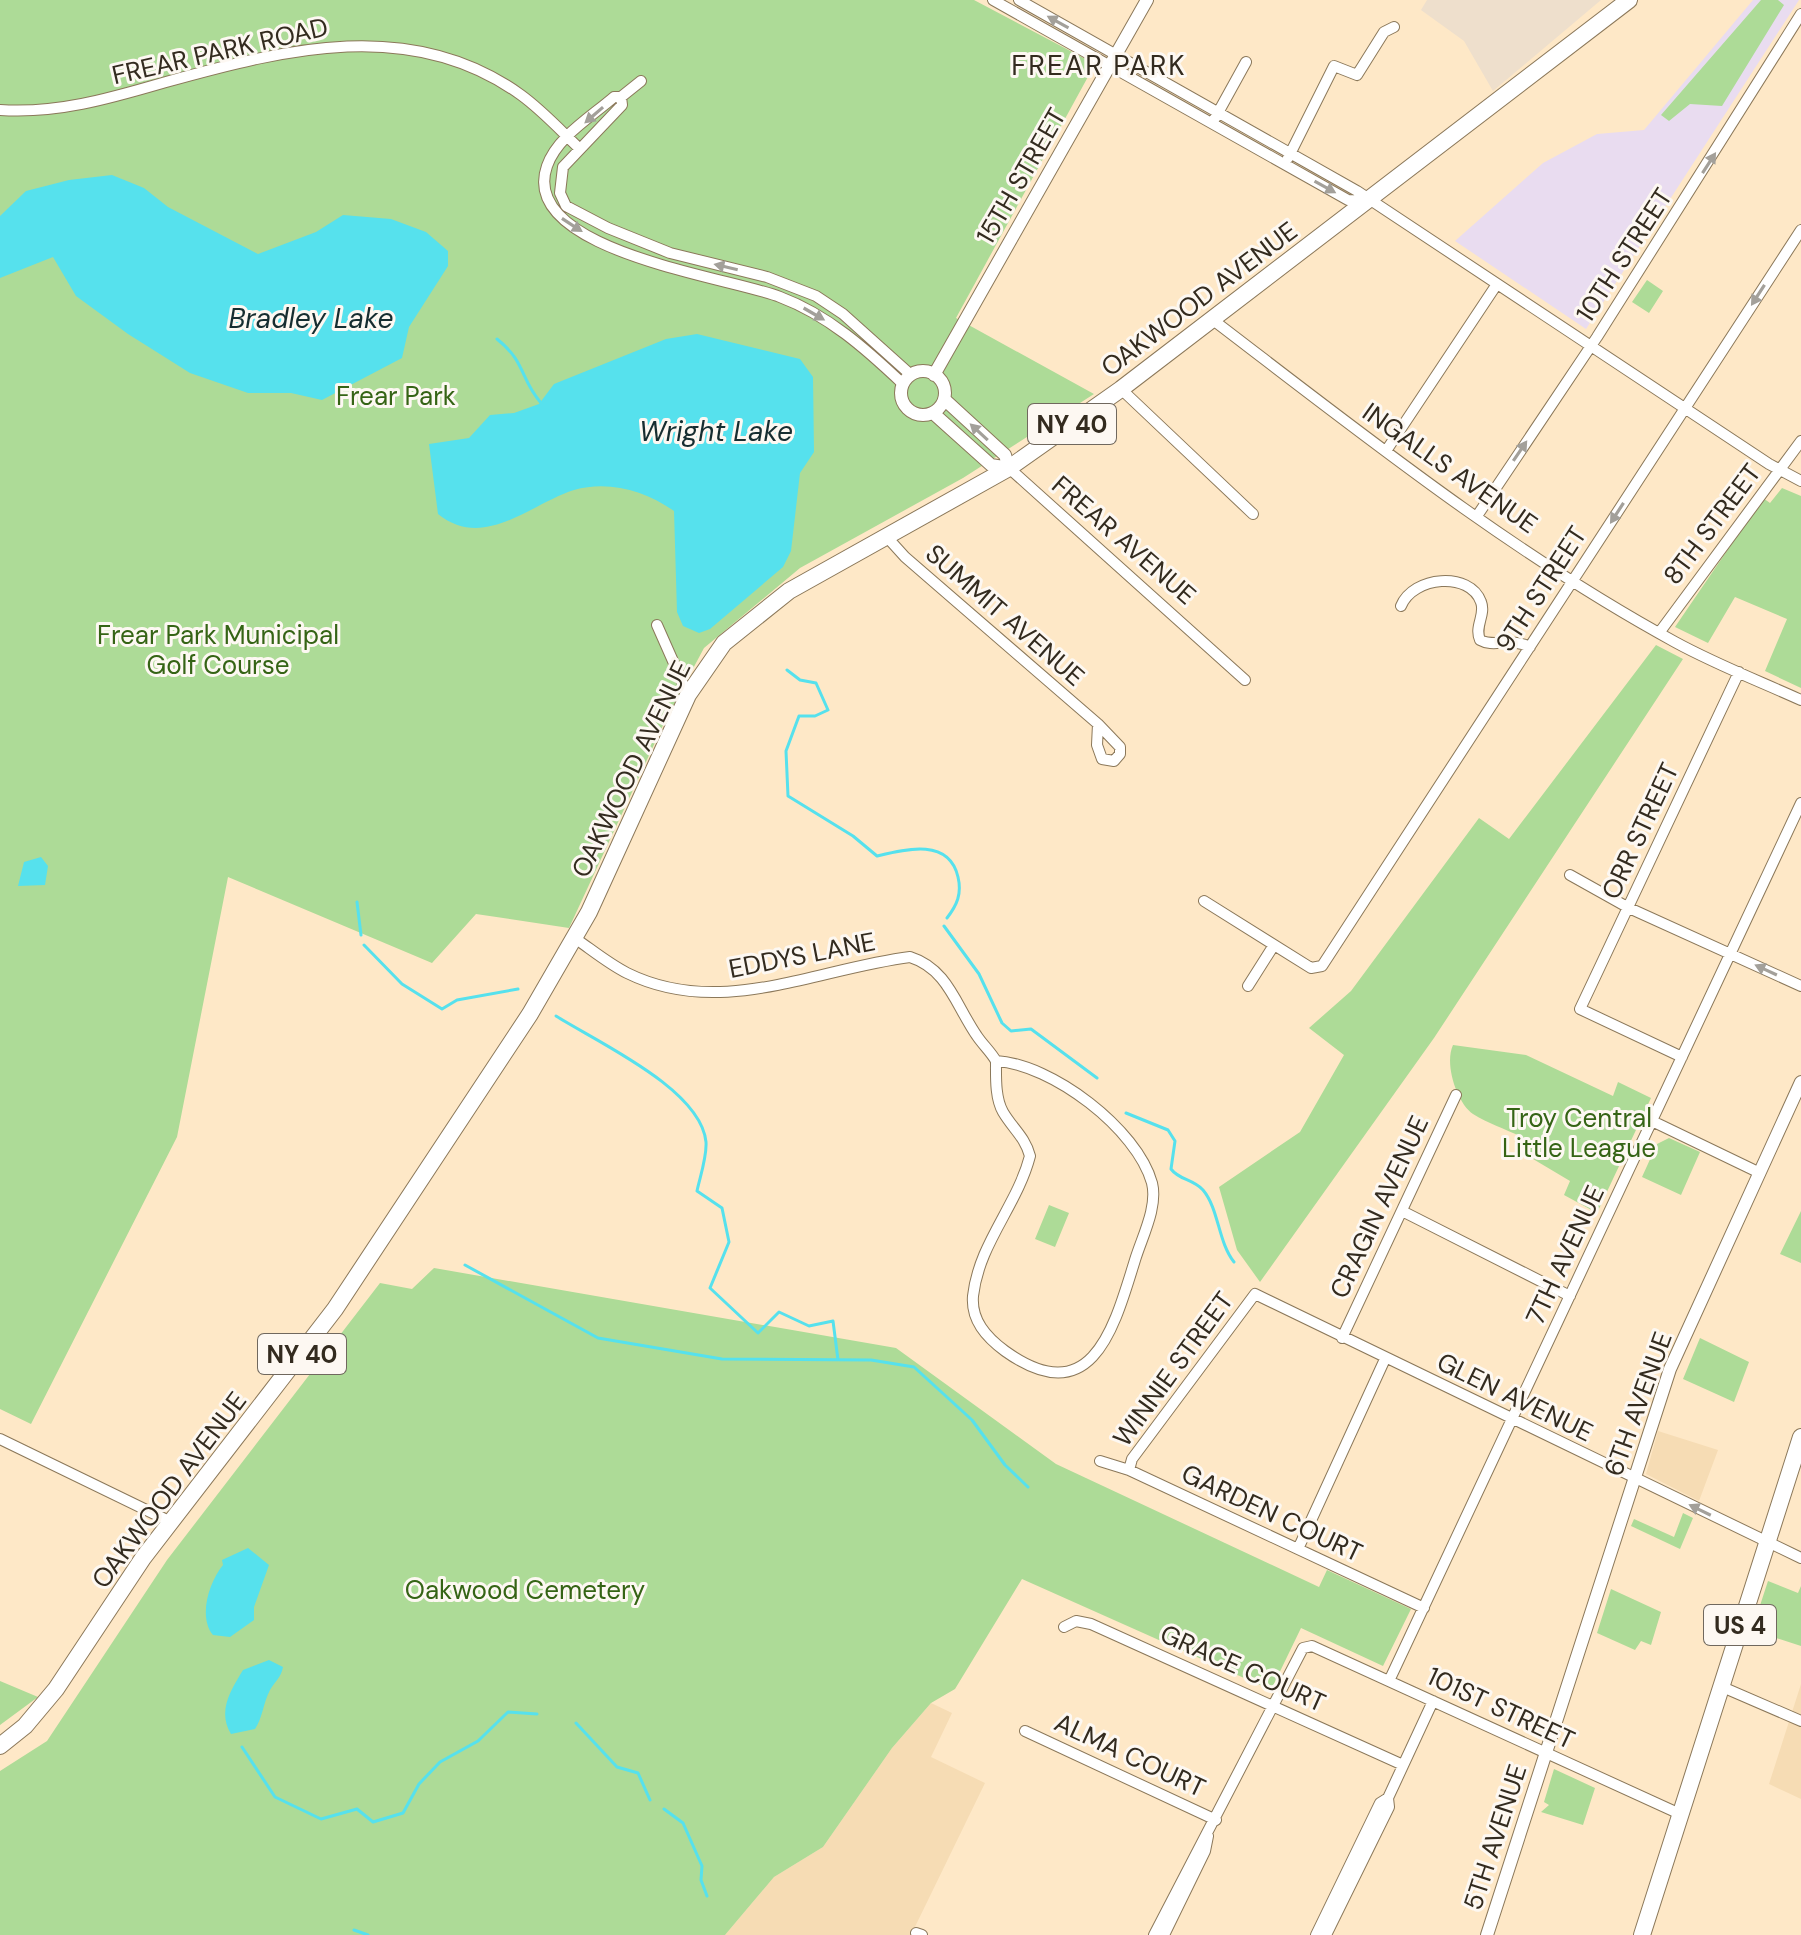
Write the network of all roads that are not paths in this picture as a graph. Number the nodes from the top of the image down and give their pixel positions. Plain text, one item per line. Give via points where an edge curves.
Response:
1 (993, 0) edge
2 (1147, 0) edge
3 (1629, 0) edge
4 (1014, 3) edge
5 (1801, 14) edge
6 (1394, 27) dead end
7 (1113, 60) junction
8 (1246, 62) dead end
9 (641, 81) dead end
10 (621, 97) junction
11 (0, 110) edge
12 (1214, 118) junction
13 (567, 137) junction
14 (580, 149) junction
15 (1287, 159) junction
16 (1367, 201) junction
17 (1801, 230) edge
18 (1497, 284) junction
19 (1213, 320) junction
20 (1591, 346) junction
21 (934, 375) junction
22 (907, 380) junction
23 (1121, 389) junction
24 (944, 399) junction
25 (1685, 409) junction
26 (933, 413) junction
27 (1801, 441) edge
28 (1386, 451) junction
29 (1009, 468) junction
30 (1780, 470) junction
31 (1801, 481) edge
32 (1253, 514) dead end
33 (1477, 516) junction
34 (886, 536) junction
35 (1573, 580) junction
36 (1401, 606) dead end
37 (657, 625) dead end
38 (1659, 633) junction
39 (1530, 647) junction
40 (1739, 672) junction
41 (1245, 680) dead end
42 (688, 695) junction
43 (1801, 700) edge
44 (1098, 724) dead end
45 (1801, 803) edge
46 (1570, 875) dead end
47 (1204, 901) dead end
48 (1629, 908) junction
49 (576, 939) junction
50 (1274, 945) junction
51 (1730, 954) junction
52 (1248, 986) dead end
53 (1801, 986) edge
54 (1682, 1057) junction
55 (996, 1061) junction
56 (1801, 1082) edge
57 (1456, 1095) dead end
58 (1652, 1121) junction
59 (1760, 1173) junction
60 (1402, 1211) junction
61 (1255, 1294) joint
62 (1570, 1296) junction
63 (1342, 1338) junction
64 (1385, 1359) junction
65 (1511, 1420) junction
66 (1801, 1437) edge
67 (0, 1439) edge
68 (1100, 1461) dead end
69 (1129, 1470) junction
70 (1633, 1477) junction
71 (171, 1522) junction
72 (1768, 1542) junction
73 (1298, 1549) junction
74 (1801, 1558) edge
75 (1424, 1608) junction
76 (1064, 1627) dead end
77 (1389, 1681) junction
78 (1720, 1686) junction
79 (1433, 1701) junction
80 (1275, 1707) junction
81 (1801, 1721) edge
82 (1025, 1731) dead end
83 (0, 1746) edge
84 (1545, 1752) junction
85 (1403, 1765) junction
86 (1388, 1798) junction
87 (1680, 1814) junction
88 (1216, 1820) junction
89 (1209, 1834) junction
90 (1154, 1935) edge
91 (1164, 1935) edge
92 (1316, 1935) edge
93 (1326, 1935) edge
94 (1487, 1935) edge
95 (1642, 1935) edge

1 - 4 street
2 - 7 street, 15TH STREET
3 - 16 main road, OAKWOOD AVENUE / NY 40
4 - 7 street
20 -> 5 street, 10TH STREET
6 - 15 street via 1384,32 1357,75 1334,66
7 - 12 street
7 - 21 street, 15TH STREET
8 - 12 street
9 - 10 street
10 -> 13 street via 614,97
10 - 14 street via 622,105
11 - 13 street, FREAR PARK ROAD via 64,108 322,45 368,45 432,54 484,73 521,95
12 - 15 street
13 - 14 street, FREAR PARK ROAD
13 -> 22 street via 547,166 545,190 550,207 569,225 670,269 794,302
22 -> 14 street via 843,314 816,296 767,277 670,253 573,212 561,198 559,181 563,167
15 - 16 street via 1357,191
16 - 18 street
16 - 19 main road, OAKWOOD AVENUE / NY 40
17 -> 25 street, 9TH STREET
18 - 20 street
18 - 28 street
19 - 23 main road, OAKWOOD AVENUE / NY 40
19 - 28 street, INGALLS AVENUE
20 - 25 street
33 -> 20 street, 10TH STREET
21 - 22 street via 922,372
21 - 24 street via 943,385
22 - 26 street via 901,398 907,409 919,415
23 - 29 main road, OAKWOOD AVENUE / NY 40
23 - 32 street
24 - 26 street
29 -> 24 street via 1005,455
25 - 30 street
25 -> 35 street, 9TH STREET
26 - 29 street via 991,465
27 - 30 street, 8TH STREET
28 - 33 street, INGALLS AVENUE
29 - 34 main road, OAKWOOD AVENUE / NY 40
29 - 41 street, FREAR AVENUE
30 - 31 street
30 - 38 street, 8TH STREET
33 - 35 street, INGALLS AVENUE
34 - 42 main road, OAKWOOD AVENUE / NY 40 via 803,582 746,623 707,664
34 - 44 street, SUMMIT AVENUE
35 - 38 street, INGALLS AVENUE
35 - 39 street, 9TH STREET
36 - 39 street via 1425,583 1463,586 1480,598 1480,640 1515,640
37 - 42 street
38 - 40 street, INGALLS AVENUE
39 - 50 street, 9TH STREET via 1322,966 1316,969
40 - 43 street, INGALLS AVENUE
40 - 48 street, ORR STREET
42 - 49 main road, OAKWOOD AVENUE / NY 40
45 - 51 street, 7TH AVENUE
46 - 48 street
47 - 50 street
48 - 51 street
48 - 54 street, ORR STREET via 1580,1009
49 - 55 street, EDDYS LANE via 626,973 705,993 740,993 910,957 941,976
49 - 71 main road, OAKWOOD AVENUE / NY 40 via 335,1309
50 - 52 street
53 -> 51 street
51 - 54 street, 7TH AVENUE
54 - 58 street, 7TH AVENUE
55 - 55 street via 1002,1111 1030,1156 986,1245 973,1312 1003,1350 1037,1370 1069,1372 1100,1350 1118,1316 1150,1211 1151,1182 1135,1151 1100,1112 1067,1087 1013,1062
56 - 59 street, 6TH AVENUE
57 - 60 street, CRAGIN AVENUE
58 - 59 street
58 - 62 street, 7TH AVENUE
59 - 70 street, 6TH AVENUE via 1670,1369
60 - 62 street
60 - 63 street, CRAGIN AVENUE
61 - 63 street, GLEN AVENUE
61 - 69 street, WINNIE STREET
62 - 65 street, 7TH AVENUE
63 - 64 street, GLEN AVENUE
64 - 65 street, GLEN AVENUE
64 - 73 street
65 - 70 street, GLEN AVENUE
65 - 75 street, 7TH AVENUE
66 - 72 main road, US 4
67 - 71 street
68 - 69 street, GARDEN COURT
69 - 73 street, GARDEN COURT
72 -> 70 street, GLEN AVENUE
70 - 84 street, 6TH AVENUE
71 - 83 main road, OAKWOOD AVENUE / NY 40 via 56,1689
72 - 74 street, GLEN AVENUE
72 - 78 main road, US 4
73 - 75 street, GARDEN COURT
75 - 77 street, 7TH AVENUE
76 - 80 street, GRACE COURT via 1076,1621 1091,1624
77 - 79 street, 101ST STREET
77 - 80 street, 101ST STREET via 1312,1646 1303,1648
78 - 81 street
78 - 87 main road, US 4
79 - 84 street, 101ST STREET
79 - 85 street
80 - 85 street, GRACE COURT
80 - 88 street
82 - 88 street, ALMA COURT
84 - 87 street, 101ST STREET
84 - 94 street, 5TH AVENUE
85 - 86 street
86 - 92 street via 1380,1803
86 - 93 street via 1389,1807
87 - 95 main road, US 4
88 - 89 street
89 - 90 street
89 - 91 street

